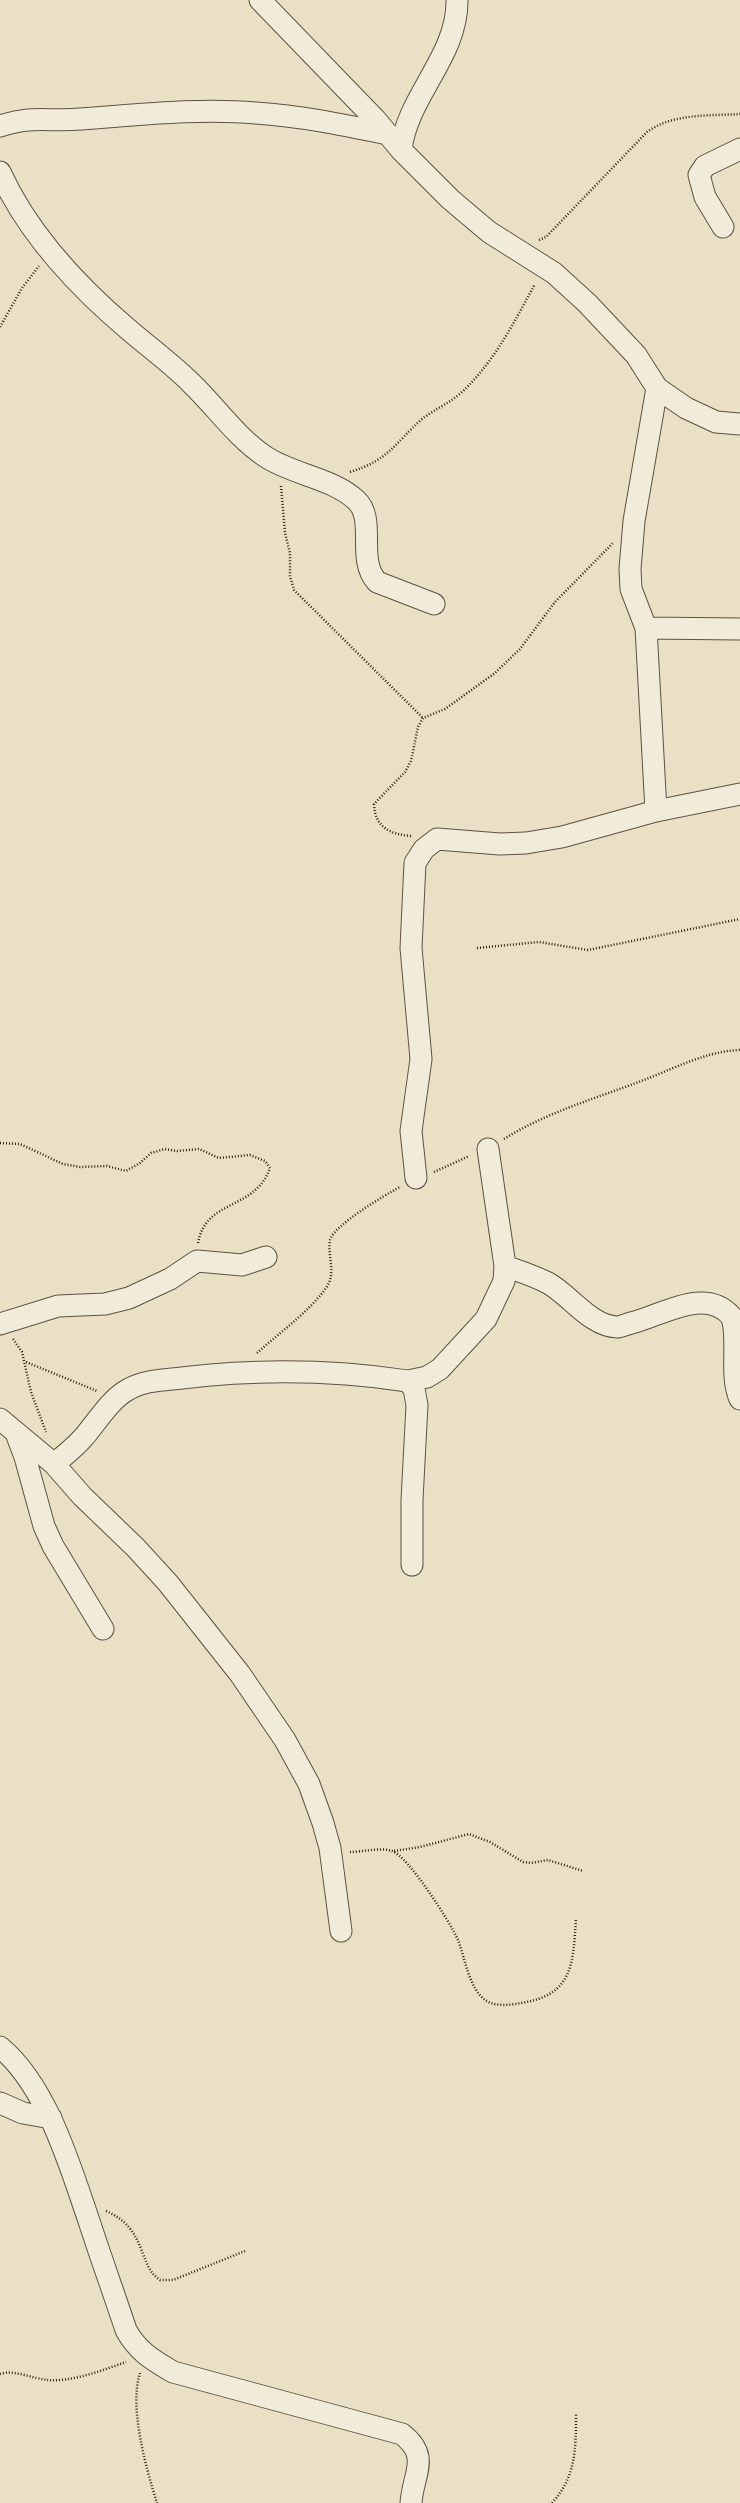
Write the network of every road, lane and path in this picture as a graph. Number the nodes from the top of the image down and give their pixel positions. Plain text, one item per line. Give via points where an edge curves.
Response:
1 (260, 0) edge
2 (457, 0) edge
3 (740, 114) edge
4 (0, 126) edge
5 (388, 134) junction
6 (740, 149) edge
7 (401, 150) junction
8 (0, 172) edge
9 (723, 226) dead end
10 (535, 240) dead end
11 (50, 250) junction
12 (544, 266) junction
13 (0, 327) edge
14 (657, 388) junction
15 (740, 424) edge
16 (279, 464) junction
17 (321, 481) junction
18 (634, 521) junction
19 (434, 604) dead end
20 (646, 628) junction
21 (740, 629) edge
22 (423, 718) junction
23 (740, 794) edge
24 (656, 810) junction
25 (438, 839) junction
26 (740, 920) edge
27 (477, 948) dead end
28 (740, 1050) edge
29 (0, 1143) edge
30 (488, 1149) junction
31 (416, 1178) junction
32 (266, 1258) dead end
33 (197, 1261) junction
34 (505, 1266) junction
35 (4, 1329) edge
36 (25, 1361) junction
37 (235, 1374) junction
38 (408, 1381) junction
39 (119, 1397) junction
40 (740, 1399) edge
41 (7, 1425) edge
42 (47, 1435) dead end
43 (54, 1464) junction
44 (412, 1565) dead end
45 (103, 1629) dead end
46 (330, 1848) junction
47 (393, 1851) junction
48 (584, 1871) dead end
49 (576, 1918) dead end
50 (341, 1931) dead end
51 (0, 2047) edge
52 (0, 2103) edge
53 (51, 2118) junction
54 (83, 2204) junction
55 (245, 2251) dead end
56 (145, 2356) junction
57 (0, 2374) edge
58 (576, 2414) dead end
59 (157, 2503) edge
60 (411, 2503) edge
61 (552, 2503) edge

1 - 5 street
2 - 7 street via 455,17 443,53 409,114
3 - 10 path via 673,119 660,123 647,132 546,237
4 - 5 street via 38,118 75,119 132,113 254,112 308,118
5 - 7 street
6 - 9 street via 700,171 703,193
7 - 12 street via 478,224 508,246
8 - 11 street via 23,216
11 - 13 path via 24,284
11 - 16 street via 128,329 192,384 239,436
12 - 14 street via 598,313 636,356
12 - 17 path via 500,348 473,381 451,401 423,419 385,456 369,466
14 - 15 street via 686,408 716,422
14 - 18 street
16 - 17 street
16 - 22 path via 285,533 290,553 290,576 294,590
17 - 19 street via 352,496 360,504 366,520 366,560 371,576 377,582
18 - 20 street via 631,588
18 - 22 path via 556,602 520,649 495,673 446,709
20 - 21 street
20 - 24 street
22 - 25 path via 418,727 411,761 374,804 374,815 380,826 394,835
23 - 24 street
24 - 25 street via 562,836 526,843 500,844
25 - 31 street via 424,849 415,863 411,948 421,1059 411,1131
26 - 27 path via 588,950 539,942
28 - 30 path via 727,1050 689,1062 530,1123
29 - 33 path via 20,1144 63,1164 80,1167 107,1166 126,1171 151,1153 165,1149 177,1151 199,1148 219,1158 250,1155 265,1161 270,1168 260,1188 251,1196 215,1214 204,1224 197,1246
30 - 31 path
30 - 34 street
31 - 37 path via 334,1232 330,1246 332,1275 327,1287 306,1310
32 - 33 street via 242,1265
33 - 35 street via 170,1279 129,1298 105,1304 58,1306
34 - 38 street via 504,1281 486,1319 440,1369 427,1377
34 - 40 street via 548,1283 598,1321 617,1327 650,1318 675,1307 702,1302 718,1305 732,1316 737,1331 735,1380
35 - 36 path via 20,1348
36 - 39 path via 76,1384
36 - 42 path via 31,1392
37 - 38 street via 346,1373
37 - 39 street via 146,1382 128,1389
38 - 44 street via 414,1389 418,1405 412,1500
39 - 43 street via 82,1439
41 - 43 street
41 - 45 street via 26,1457 44,1526 53,1546
43 - 46 street via 82,1496 168,1582 240,1674 285,1740 308,1784
46 - 47 path via 349,1852
46 - 50 street
47 - 48 path via 420,1848 469,1834 490,1842 523,1862 548,1860
47 - 49 path via 404,1860 447,1917 476,1990 493,2004 511,2005 540,2000 553,1993 564,1980 574,1959
51 - 53 street via 25,2075
52 - 53 street via 23,2113
53 - 54 street
54 - 55 path via 114,2215 133,2230 154,2274 164,2281 173,2280
54 - 56 street via 126,2330 134,2345
56 - 57 path via 63,2380
56 - 59 path via 137,2383 137,2397 142,2450
56 - 60 street via 174,2372 402,2434 413,2443 418,2453 418,2469
58 - 61 path via 576,2449 570,2475 564,2489

